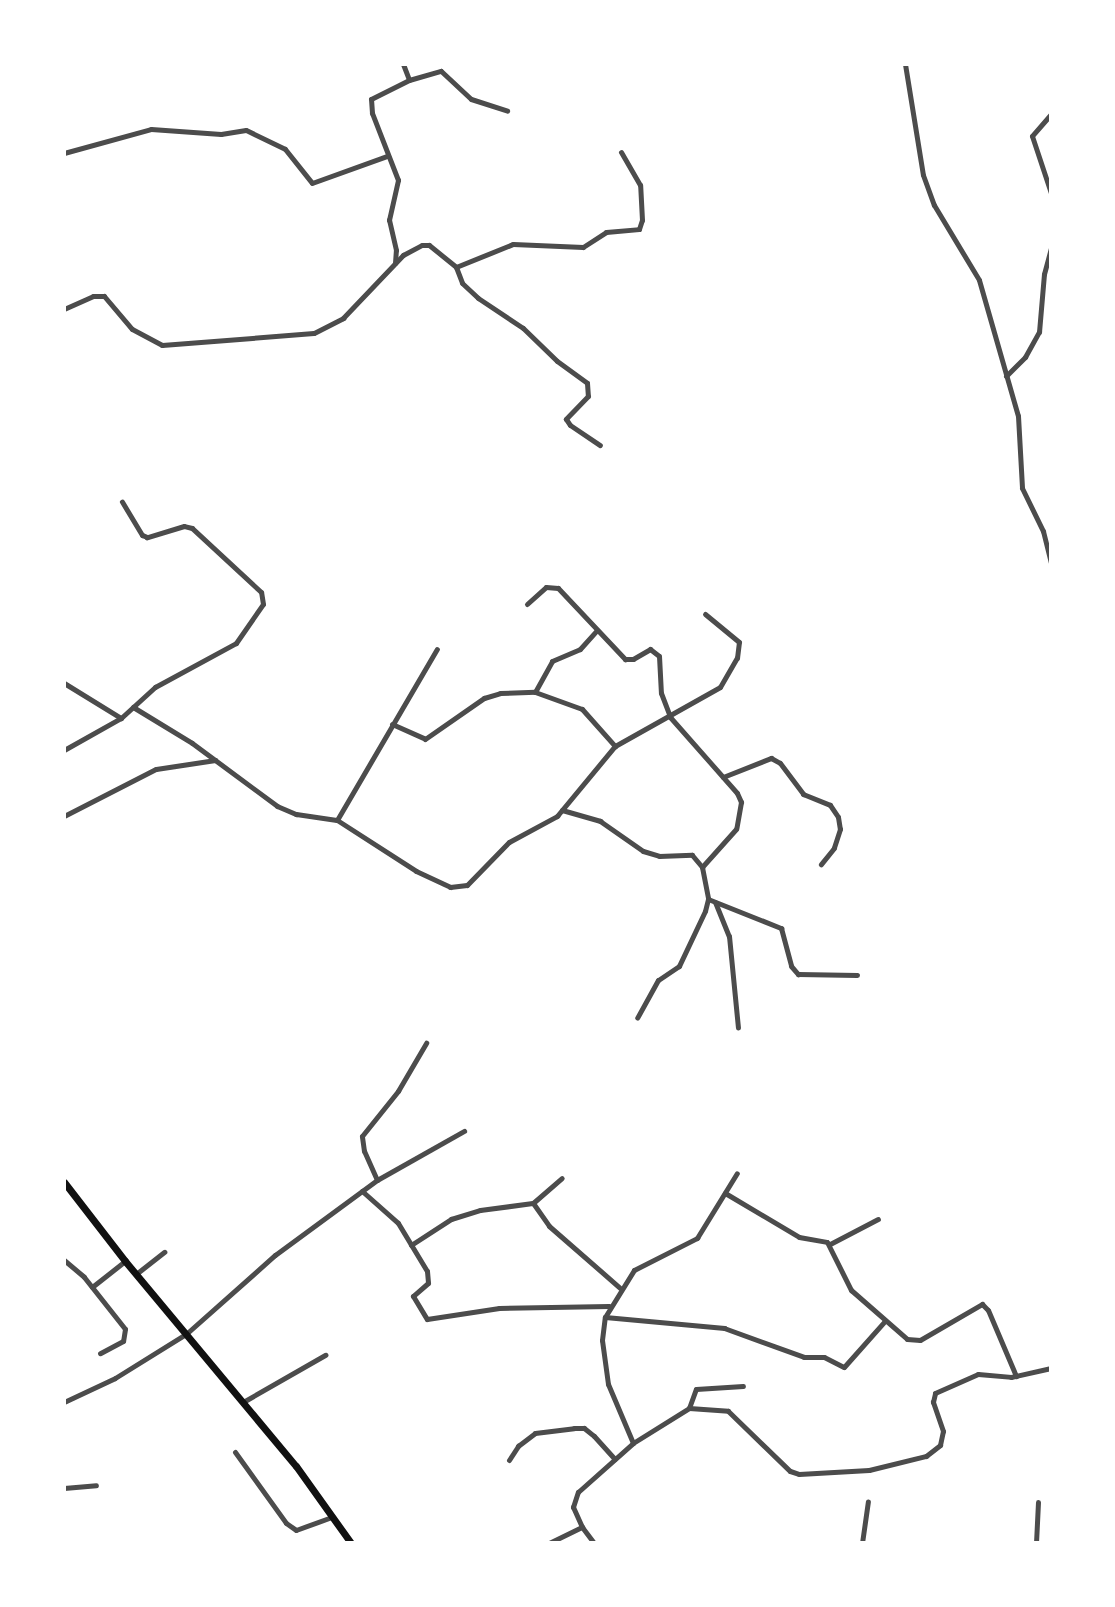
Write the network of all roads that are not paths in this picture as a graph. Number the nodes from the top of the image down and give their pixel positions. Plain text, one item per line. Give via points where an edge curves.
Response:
1 (403, 64) edge
2 (905, 64) edge
3 (409, 80) junction
4 (507, 111) dead end
5 (1051, 114) edge
6 (621, 152) dead end
7 (64, 153) edge
8 (387, 156) junction
9 (1051, 193) edge
10 (1051, 248) edge
11 (395, 264) junction
12 (456, 267) junction
13 (64, 309) edge
14 (1006, 376) junction
15 (600, 445) dead end
16 (122, 502) dead end
17 (1051, 563) edge
18 (527, 604) dead end
19 (705, 614) dead end
20 (597, 630) junction
21 (437, 649) dead end
22 (64, 683) edge
23 (535, 692) junction
24 (133, 707) junction
25 (670, 717) junction
26 (121, 718) junction
27 (392, 724) junction
28 (615, 746) junction
29 (64, 750) edge
30 (216, 760) junction
31 (722, 777) junction
32 (562, 810) junction
33 (64, 816) edge
34 (337, 820) junction
35 (821, 864) dead end
36 (702, 867) junction
37 (708, 899) junction
38 (715, 901) junction
39 (857, 975) dead end
40 (637, 1018) dead end
41 (738, 1028) dead end
42 (426, 1043) dead end
43 (464, 1131) dead end
44 (737, 1173) dead end
45 (562, 1178) dead end
46 (377, 1180) junction
47 (64, 1182) edge
48 (362, 1191) junction
49 (725, 1193) junction
50 (533, 1203) junction
51 (878, 1219) dead end
52 (830, 1244) junction
53 (411, 1245) junction
54 (164, 1252) dead end
55 (64, 1260) edge
56 (125, 1261) junction
57 (136, 1274) junction
58 (92, 1287) junction
59 (620, 1288) junction
60 (609, 1306) junction
61 (605, 1317) junction
62 (884, 1322) junction
63 (186, 1334) junction
64 (100, 1353) dead end
65 (325, 1355) dead end
66 (1051, 1368) edge
67 (1016, 1376) junction
68 (743, 1386) dead end
69 (64, 1402) edge
70 (243, 1402) junction
71 (689, 1408) junction
72 (633, 1443) junction
73 (235, 1452) dead end
74 (615, 1459) junction
75 (509, 1460) dead end
76 (96, 1485) dead end
77 (64, 1488) edge
78 (868, 1501) dead end
79 (1038, 1502) dead end
80 (332, 1517) junction
81 (582, 1527) junction
82 (351, 1543) edge
83 (549, 1543) edge
84 (594, 1543) edge
85 (862, 1543) edge
86 (1036, 1543) edge

1 - 3 street
2 - 14 street via 927,189 976,272
3 - 4 street via 441,71 471,99
3 - 8 street via 371,99
5 - 9 street via 1032,136
6 - 12 street via 640,185 639,229 606,232 583,247 513,244
7 - 8 street via 151,129 221,134 246,130 285,149 312,183
8 - 11 street via 398,180 389,220
10 - 14 street via 1039,332
11 - 12 street via 426,245
11 - 13 street via 343,318 314,333 166,345 136,332 104,296
12 - 15 street via 462,283 478,298 523,328 587,383 588,396 566,419
14 - 17 street via 1018,416 1020,480
16 - 24 street via 147,537 192,528 264,600 236,643 155,687
18 - 20 street via 546,587 558,588
19 - 25 street via 736,636 740,650 714,692
20 - 23 street via 580,649 552,661
20 - 25 street via 625,659 645,649 655,651
21 - 27 street
22 - 26 street
23 - 27 street via 484,698 425,739
23 - 28 street via 582,709
24 - 26 street
24 - 30 street
25 - 28 street
25 - 31 street
26 - 29 street
27 - 34 street
28 - 32 street
30 - 33 street via 156,769
30 - 34 street via 286,810
31 - 35 street via 771,758 803,794 830,805 840,829
31 - 36 street via 737,793 739,821
32 - 34 street via 509,842 473,880 459,887 416,871
32 - 36 street via 600,821 643,851 692,855
36 - 37 street
37 - 38 street
37 - 40 street via 679,966 658,980
38 - 39 street via 781,928 798,974
38 - 41 street via 729,936
42 - 46 street via 398,1091 362,1136
43 - 46 street
44 - 49 street
45 - 50 street
46 - 48 street
47 - 56 main road
48 - 53 street via 398,1223
48 - 63 street via 275,1255
49 - 52 street via 799,1237
49 - 59 street via 697,1238 642,1264
50 - 53 street via 446,1221
50 - 59 street via 549,1226
51 - 52 street
52 - 62 street via 851,1290
53 - 60 street via 429,1275 426,1286 413,1296 427,1319 499,1308
54 - 57 street
55 - 58 street
56 - 57 main road
56 - 58 street
57 - 63 main road
58 - 64 street via 126,1332 123,1341
59 - 60 street
60 - 61 street
61 - 62 street via 724,1328 842,1367
61 - 72 street via 602,1340 608,1384
62 - 67 street via 916,1341 982,1304
63 - 69 street
63 - 70 main road
65 - 70 street
66 - 67 street
67 - 71 street via 978,1374 935,1393 943,1431 940,1445 926,1456 869,1470 790,1471 728,1411
68 - 71 street via 696,1389
70 - 80 main road
71 - 72 street
72 - 74 street
73 - 80 street via 296,1530
74 - 75 street via 584,1428 574,1428 535,1433
74 - 81 street via 573,1499
76 - 77 street
78 - 85 street
79 - 86 street
80 - 82 main road
81 - 83 street
81 - 84 street

